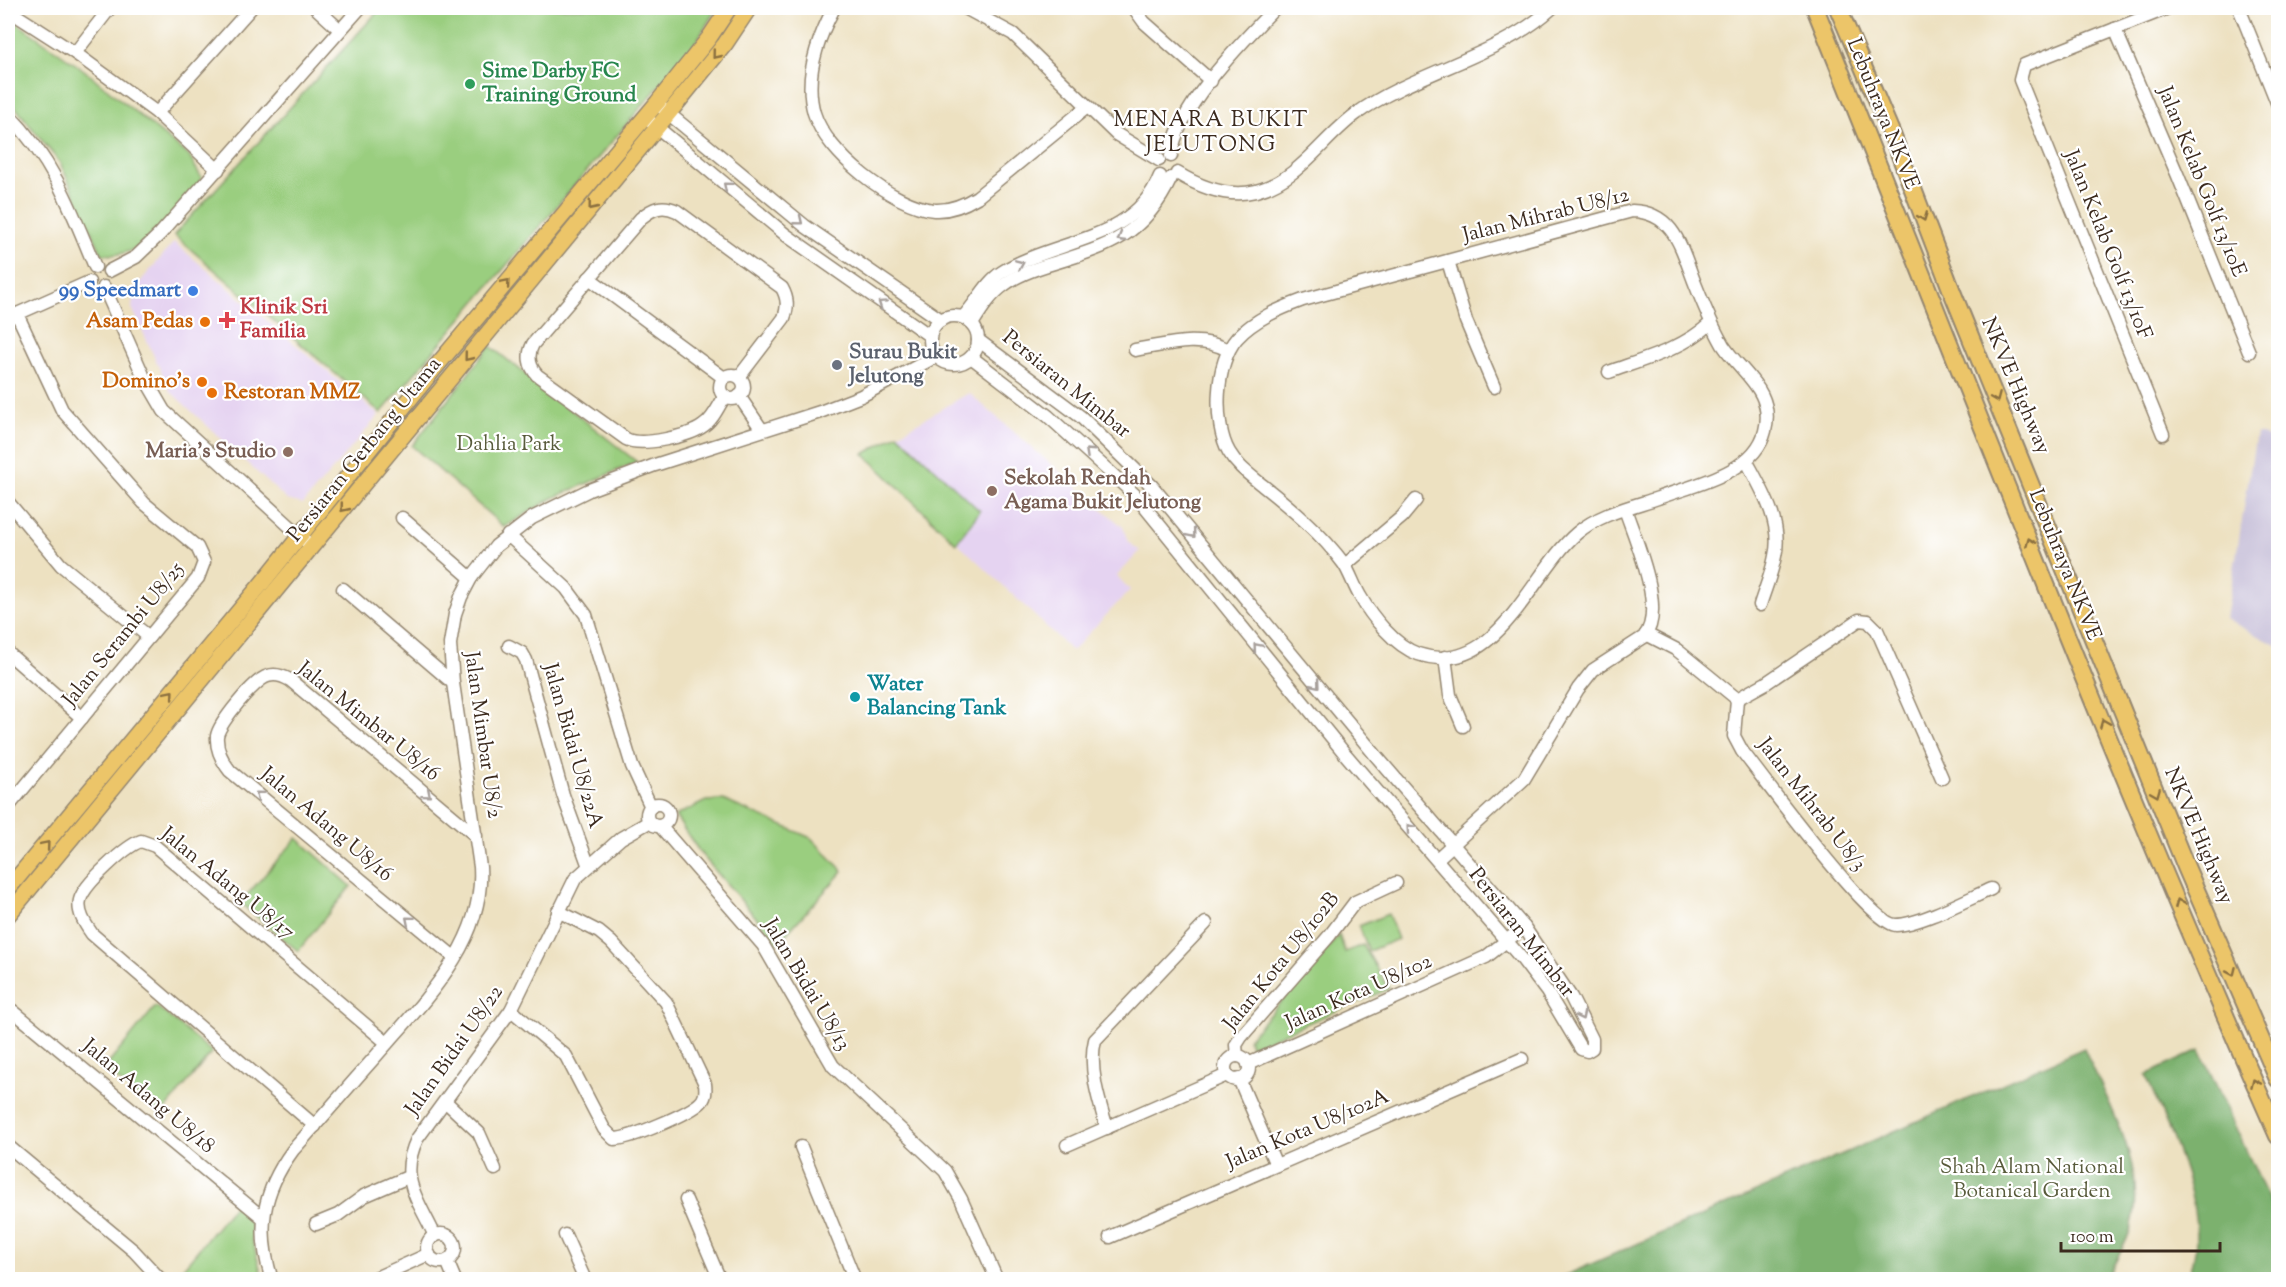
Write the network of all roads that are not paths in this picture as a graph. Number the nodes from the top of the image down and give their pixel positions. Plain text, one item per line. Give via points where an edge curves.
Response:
1 (110, 8) edge
2 (252, 8) edge
3 (316, 8) edge
4 (360, 8) edge
5 (729, 8) edge
6 (749, 8) edge
7 (834, 8) edge
8 (965, 8) edge
9 (1134, 8) edge
10 (1275, 8) edge
11 (1552, 8) edge
12 (1815, 8) edge
13 (1838, 8) edge
14 (2168, 8) edge
15 (2239, 8) edge
16 (8, 10) edge
17 (2115, 28) junction
18 (339, 29) junction
19 (75, 53) junction
20 (1211, 81) junction
21 (657, 103) junction
22 (2278, 105) edge
23 (1087, 107) junction
24 (157, 113) junction
25 (669, 113) junction
26 (8, 114) edge
27 (645, 117) junction
28 (657, 127) junction
29 (1171, 156) junction
30 (1159, 160) junction
31 (218, 170) junction
32 (1170, 176) junction
33 (1448, 261) junction
34 (95, 267) junction
35 (108, 271) junction
36 (589, 278) junction
37 (89, 282) junction
38 (104, 287) junction
39 (12, 316) edge
40 (941, 320) junction
41 (968, 321) junction
42 (1711, 323) junction
43 (930, 336) junction
44 (978, 340) junction
45 (1135, 350) dead end
46 (1228, 350) junction
47 (2249, 352) dead end
48 (936, 356) junction
49 (971, 357) junction
50 (1609, 372) dead end
51 (739, 377) junction
52 (724, 378) junction
53 (1494, 387) dead end
54 (725, 396) junction
55 (739, 396) junction
56 (762, 430) junction
57 (2163, 434) dead end
58 (1746, 460) junction
59 (1416, 500) dead end
60 (8, 502) edge
61 (1625, 509) junction
62 (402, 518) dead end
63 (508, 535) junction
64 (299, 536) junction
65 (312, 547) junction
66 (1345, 565) junction
67 (471, 578) junction
68 (343, 589) dead end
69 (1760, 605) dead end
70 (1646, 634) junction
71 (149, 637) junction
72 (509, 646) dead end
73 (8, 653) edge
74 (1445, 657) junction
75 (453, 684) junction
76 (1737, 699) junction
77 (236, 707) joint
78 (82, 718) junction
79 (1463, 726) dead end
80 (1942, 778) dead end
81 (12, 792) edge
82 (8, 807) edge
83 (651, 807) junction
84 (655, 824) junction
85 (476, 836) junction
86 (1452, 843) junction
87 (1437, 859) junction
88 (588, 864) junction
89 (1396, 883) dead end
90 (8, 889) edge
91 (1991, 890) dead end
92 (558, 911) junction
93 (8, 915) edge
94 (1206, 923) dead end
95 (1524, 927) junction
96 (1507, 942) junction
97 (454, 957) junction
98 (8, 1009) edge
99 (511, 1010) junction
100 (387, 1043) junction
101 (1237, 1056) junction
102 (1522, 1059) dead end
103 (1248, 1064) junction
104 (1233, 1077) junction
105 (2278, 1079) edge
106 (446, 1102) junction
107 (315, 1126) junction
108 (1107, 1128) junction
109 (2278, 1136) edge
110 (1067, 1145) dead end
111 (8, 1146) edge
112 (801, 1147) dead end
113 (1276, 1165) junction
114 (495, 1169) dead end
115 (408, 1177) junction
116 (686, 1200) dead end
117 (262, 1217) junction
118 (316, 1224) dead end
119 (435, 1236) junction
120 (565, 1236) dead end
121 (1110, 1237) dead end
122 (429, 1254) junction
123 (447, 1261) junction
124 (161, 1280) edge
125 (272, 1280) edge
126 (371, 1280) edge
127 (455, 1280) edge
128 (585, 1280) edge
129 (720, 1280) edge
130 (855, 1280) edge
131 (997, 1280) edge

1 - 19 street
2 - 24 street
3 - 18 street
4 - 18 street
5 - 21 main road, Persiaran Gerbang Utama
6 -> 25 main road, Persiaran Gerbang Utama
7 - 23 street via 815,56 811,86 815,114 842,157 903,201 934,210 963,206
8 - 23 street via 1020,40
9 - 20 street via 1144,22
10 - 20 street
11 - 32 street via 1514,34 1357,114 1296,170 1268,187 1230,193
109 -> 12 highway, Lebuhraya NKVE via 2100,714
13 -> 105 highway, NKVE Highway via 2186,867
14 - 17 street
15 - 22 street
16 - 19 street
17 - 47 street, Jalan Kelab Golf 13/10E
17 - 57 street, Jalan Kelab Golf 13/10F via 2024,65 2023,92
18 - 31 street
19 - 24 street
20 - 29 street via 1182,121
21 - 25 street
21 - 27 main road, Persiaran Gerbang Utama
23 - 30 street via 1116,134
24 - 31 street
25 - 28 main road, Persiaran Gerbang Utama
25 -> 40 street via 805,226
26 - 34 street via 53,171
27 - 28 street
64 -> 27 main road, Persiaran Gerbang Utama
43 -> 28 street via 786,235
28 -> 65 main road, Persiaran Gerbang Utama
29 - 30 street
29 - 32 street via 1179,163
30 - 32 street via 1157,167
31 - 35 street via 146,249
32 - 41 street via 1127,220 1000,273
33 - 42 street, Jalan Mihrab U8/12 via 1620,213 1652,213 1673,232
33 - 46 street, Jalan Mihrab U8/12 via 1328,292 1280,309 1249,328
33 - 53 street via 1466,321
34 - 35 street via 102,266
34 - 37 street via 88,274
35 - 38 street via 110,278
36 - 51 street via 648,212 663,207 677,211 785,294 784,318
36 - 52 street
36 - 54 street via 531,348 529,360 537,375 636,443 701,428
37 - 38 street via 97,288
37 - 39 street
38 - 64 street via 142,375 164,411
39 - 71 street, Jalan Serambi U8/25 via 62,410 144,503 202,555 203,570 198,578
40 - 41 street via 955,316
40 - 43 street
41 - 44 street
42 - 50 street via 1675,348
42 - 58 street, Jalan Mihrab U8/12 via 1766,402 1763,437
43 - 48 street
44 - 49 street
44 -> 86 street, Persiaran Mimbar via 1081,417 1152,486
45 - 46 street via 1197,341
46 - 66 street, Jalan Mihrab U8/12 via 1219,416 1229,452 1242,469 1296,513
48 - 49 street via 957,364
48 - 56 street, Jalan Mimbar U8/2 via 861,396
87 -> 49 street, Persiaran Mimbar via 1346,755 1135,495 1048,416
51 - 52 street
51 - 55 street via 744,387
52 - 54 street via 721,385
54 - 55 street
55 - 56 street
56 - 63 street, Jalan Mimbar U8/2 via 589,490 545,511
58 - 61 street, Jalan Mihrab U8/12 via 1716,476
58 - 69 street via 1768,506 1777,538 1776,556
59 - 66 street via 1396,523
60 - 71 street via 61,565
61 - 70 street via 1648,576 1651,616
61 - 74 street, Jalan Mihrab U8/12 via 1594,521 1574,535 1492,638 1469,652
62 - 67 street
63 - 67 street, Jalan Mimbar U8/2
63 - 83 street via 566,588 586,615 632,766
64 - 65 street
90 -> 64 main road, Persiaran Gerbang Utama
65 - 93 main road, Persiaran Gerbang Utama
66 - 74 street, Jalan Mihrab U8/12 via 1362,600 1397,641 1416,654
67 - 75 street, Jalan Mimbar U8/2 via 452,630
68 - 75 street
70 - 76 street via 1677,650
70 - 86 street via 1593,670 1524,779
71 - 78 street, Jalan Serambi U8/25
72 - 88 street, Jalan Bidai U8/22A via 522,653 528,666 563,795
73 - 78 street
74 - 79 street via 1450,695
75 - 85 street, Jalan Mimbar U8/2
76 - 80 street via 1859,620 1868,621 1877,630
76 - 91 street, Jalan Mihrab U8/3 via 1734,736 1742,751 1881,919 1894,926 1912,922
77 -> 85 street, Jalan Mimbar U8/16 via 264,676 274,674 290,680
97 -> 77 street, Jalan Adang U8/16 via 230,771 220,755 217,734
78 - 81 street, Jalan Serambi U8/25
81 - 82 street, Jalan Serambi U8/25
83 - 84 street via 647,814
83 - 84 street via 659,805 669,813 667,821
84 - 88 street, Jalan Bidai U8/22 via 621,838
84 - 131 street, Jalan Bidai U8/13 via 763,945 833,1066 945,1171
85 - 97 street, Jalan Mimbar U8/2 via 481,881 478,904
86 - 87 street
86 - 95 street, Persiaran Mimbar
87 - 96 street, Persiaran Mimbar
88 - 92 street, Jalan Bidai U8/22 via 568,889
89 - 101 street, Jalan Kota U8/102B via 1355,902 1241,1037 1236,1045
92 - 99 street, Jalan Bidai U8/22
92 - 99 street via 611,942 666,1002 705,1084 704,1098 693,1109 628,1137 614,1139 604,1129 566,1056
94 - 108 street via 1095,1040 1092,1049 1098,1101
95 - 96 street, Jalan Kota U8/102
95 -> 96 street, Persiaran Mimbar via 1571,997 1592,1039 1590,1050 1581,1049 1547,992
96 - 103 street, Jalan Kota U8/102 via 1486,957
97 - 100 street, Jalan Mimbar U8/2 via 422,1003
98 - 117 street, Jalan Adang U8/18
99 - 106 street, Jalan Bidai U8/22
100 - 107 street, Jalan Mimbar U8/2
100 - 107 street, Jalan Adang U8/17 via 155,846 141,841 130,845 83,892 80,909 92,934
101 - 103 street
101 - 104 street via 1226,1064
102 - 113 street, Jalan Kota U8/102A
103 - 104 street via 1246,1075
104 - 108 street
104 - 113 street
106 - 114 street via 479,1133
106 - 115 street, Jalan Bidai U8/22 via 417,1139
107 - 117 street, Jalan Mimbar U8/2 via 286,1159
108 - 110 street
111 - 124 street via 145,1261
112 - 130 street
113 - 121 street, Jalan Kota U8/102A
115 - 118 street via 364,1196 338,1215
115 - 119 street
116 - 129 street
117 - 125 street, Jalan Mimbar U8/2
119 - 122 street via 429,1242
119 - 123 street via 443,1235 453,1242 455,1251
120 - 128 street
122 - 123 street via 435,1260
122 - 126 street
123 - 127 street

